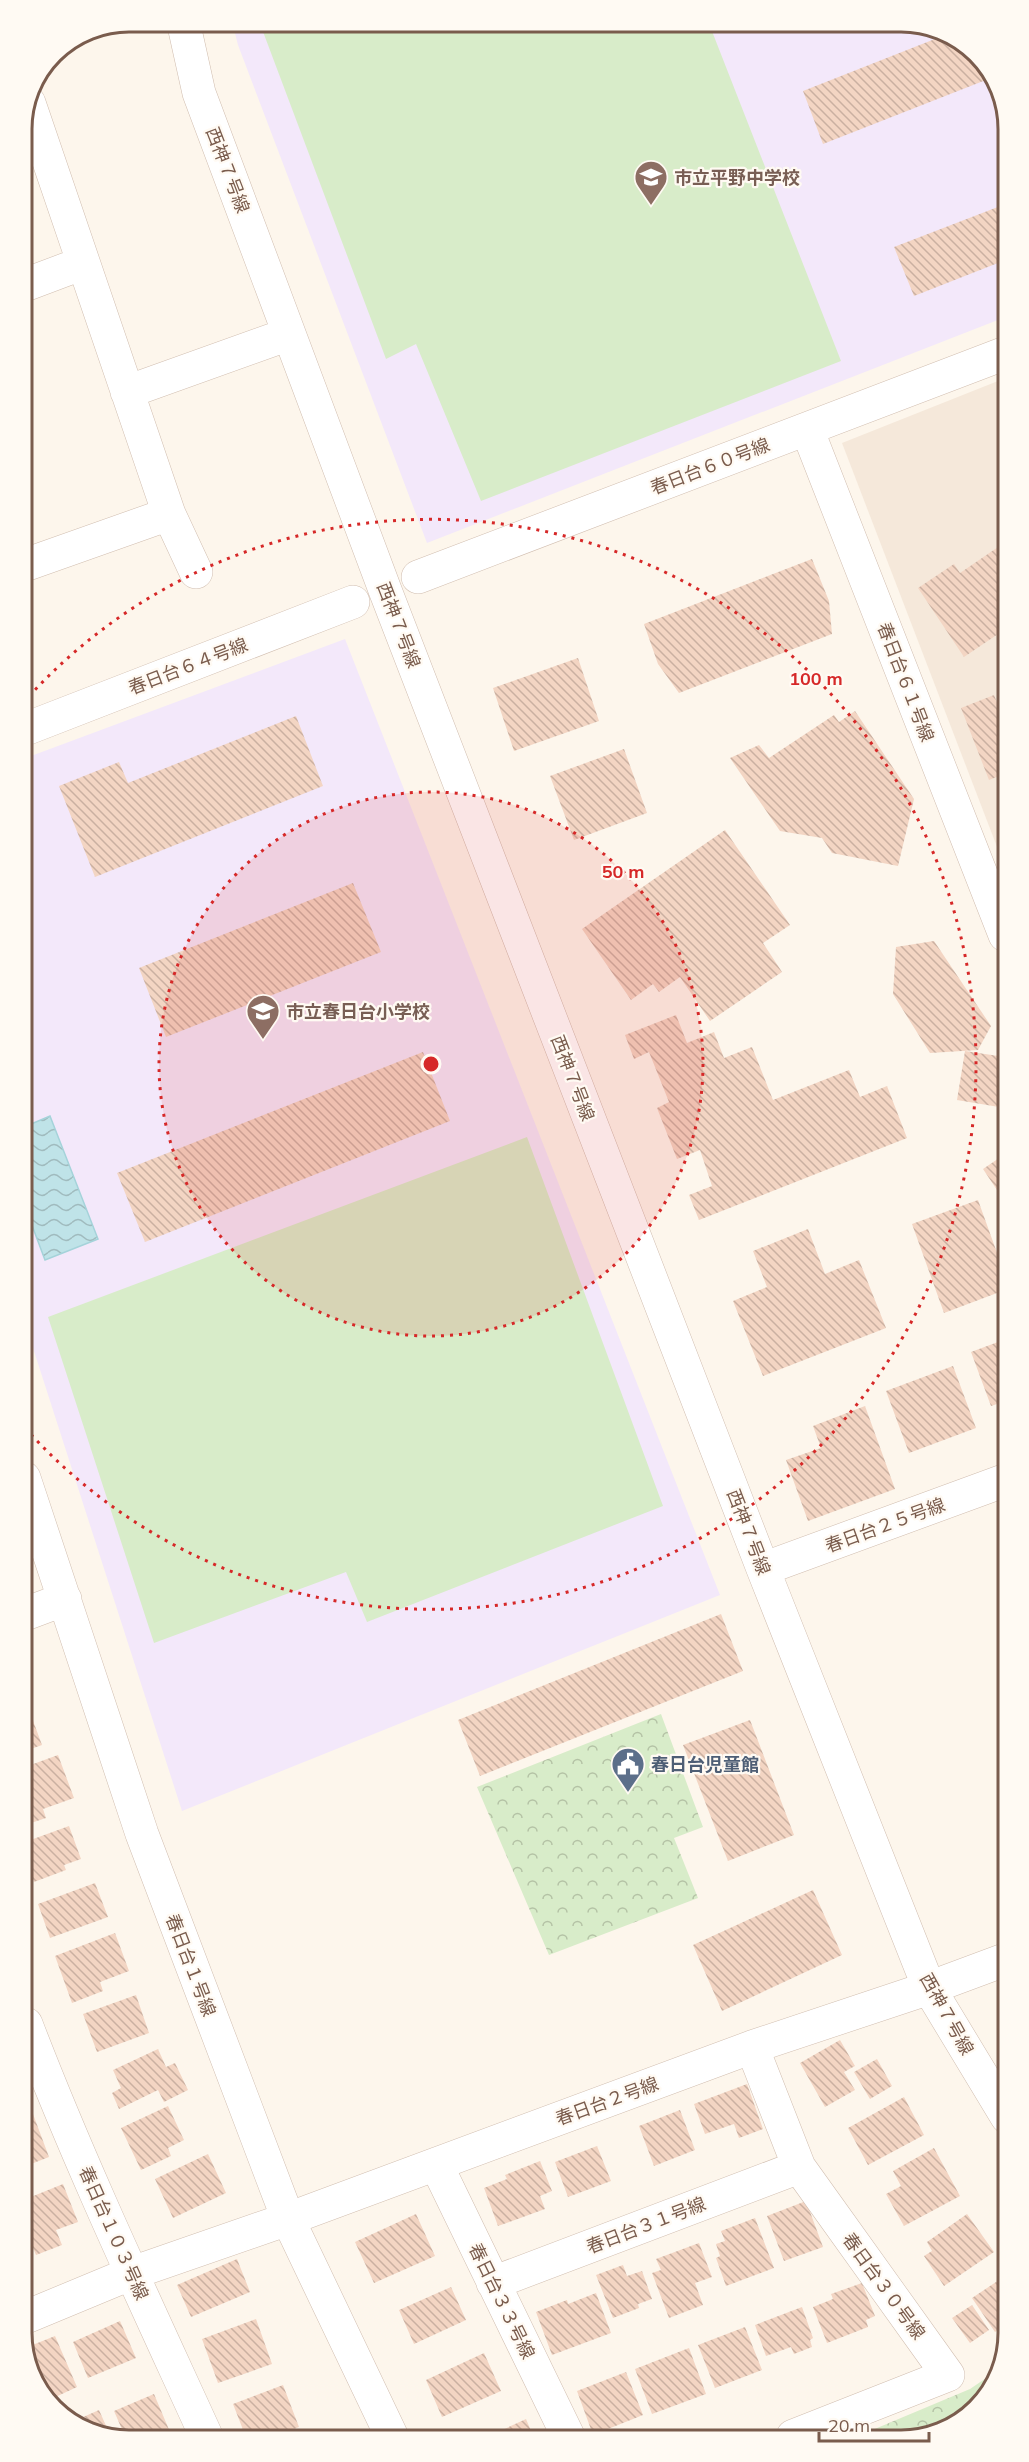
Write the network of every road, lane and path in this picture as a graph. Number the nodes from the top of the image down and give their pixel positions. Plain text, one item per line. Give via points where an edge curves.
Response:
1 (185, 32) edge
2 (33, 115) edge
3 (83, 263) junction
4 (32, 281) edge
5 (289, 334) junction
6 (998, 356) edge
7 (127, 392) junction
8 (807, 429) junction
9 (169, 514) junction
10 (32, 562) edge
11 (196, 572) dead end
12 (418, 577) dead end
13 (353, 602) dead end
14 (32, 727) edge
15 (998, 917) edge
16 (998, 1483) edge
17 (32, 1502) edge
18 (763, 1569) junction
19 (65, 1599) junction
20 (32, 1611) edge
21 (998, 1962) edge
22 (928, 1988) junction
23 (752, 2047) junction
24 (32, 2058) edge
25 (37, 2086) edge
26 (998, 2102) edge
27 (436, 2164) junction
28 (799, 2167) junction
29 (288, 2219) junction
30 (132, 2273) junction
31 (493, 2283) junction
32 (32, 2315) edge
33 (203, 2430) edge
34 (389, 2430) edge
35 (565, 2430) edge
36 (808, 2430) edge

1 - 5 street, 西神７号線 via 199,93
2 - 3 street
3 - 4 street
3 - 7 street
5 - 7 street
5 - 18 street, 西神７号線
6 - 8 street, 春日台６０号線
7 - 9 street
8 - 12 street, 春日台６０号線
8 - 15 street, 春日台６１号線
9 - 10 street
9 - 11 street
13 - 14 street, 春日台６４号線
16 - 18 street, 春日台２５号線
17 - 19 street, 春日台１号線
18 - 22 street, 西神７号線
19 - 20 street
19 - 29 street, 春日台１号線 via 142,1834
21 - 22 street
22 - 23 street, 春日台２号線
22 - 26 street, 西神７号線
23 - 27 street, 春日台２号線
23 - 28 street, 春日台３０号線
24 - 25 street, 春日台１０３号線
25 - 30 street, 春日台１０３号線
27 - 29 street, 春日台２号線
27 - 31 street, 春日台３３号線
28 - 31 street, 春日台３１号線
28 - 36 street, 春日台３０号線 via 948,2375
29 - 30 street, 春日台２号線
29 - 34 street, 春日台１号線
30 - 32 street, 春日台２号線
30 - 33 street, 春日台１０３号線
31 - 35 street, 春日台３３号線

